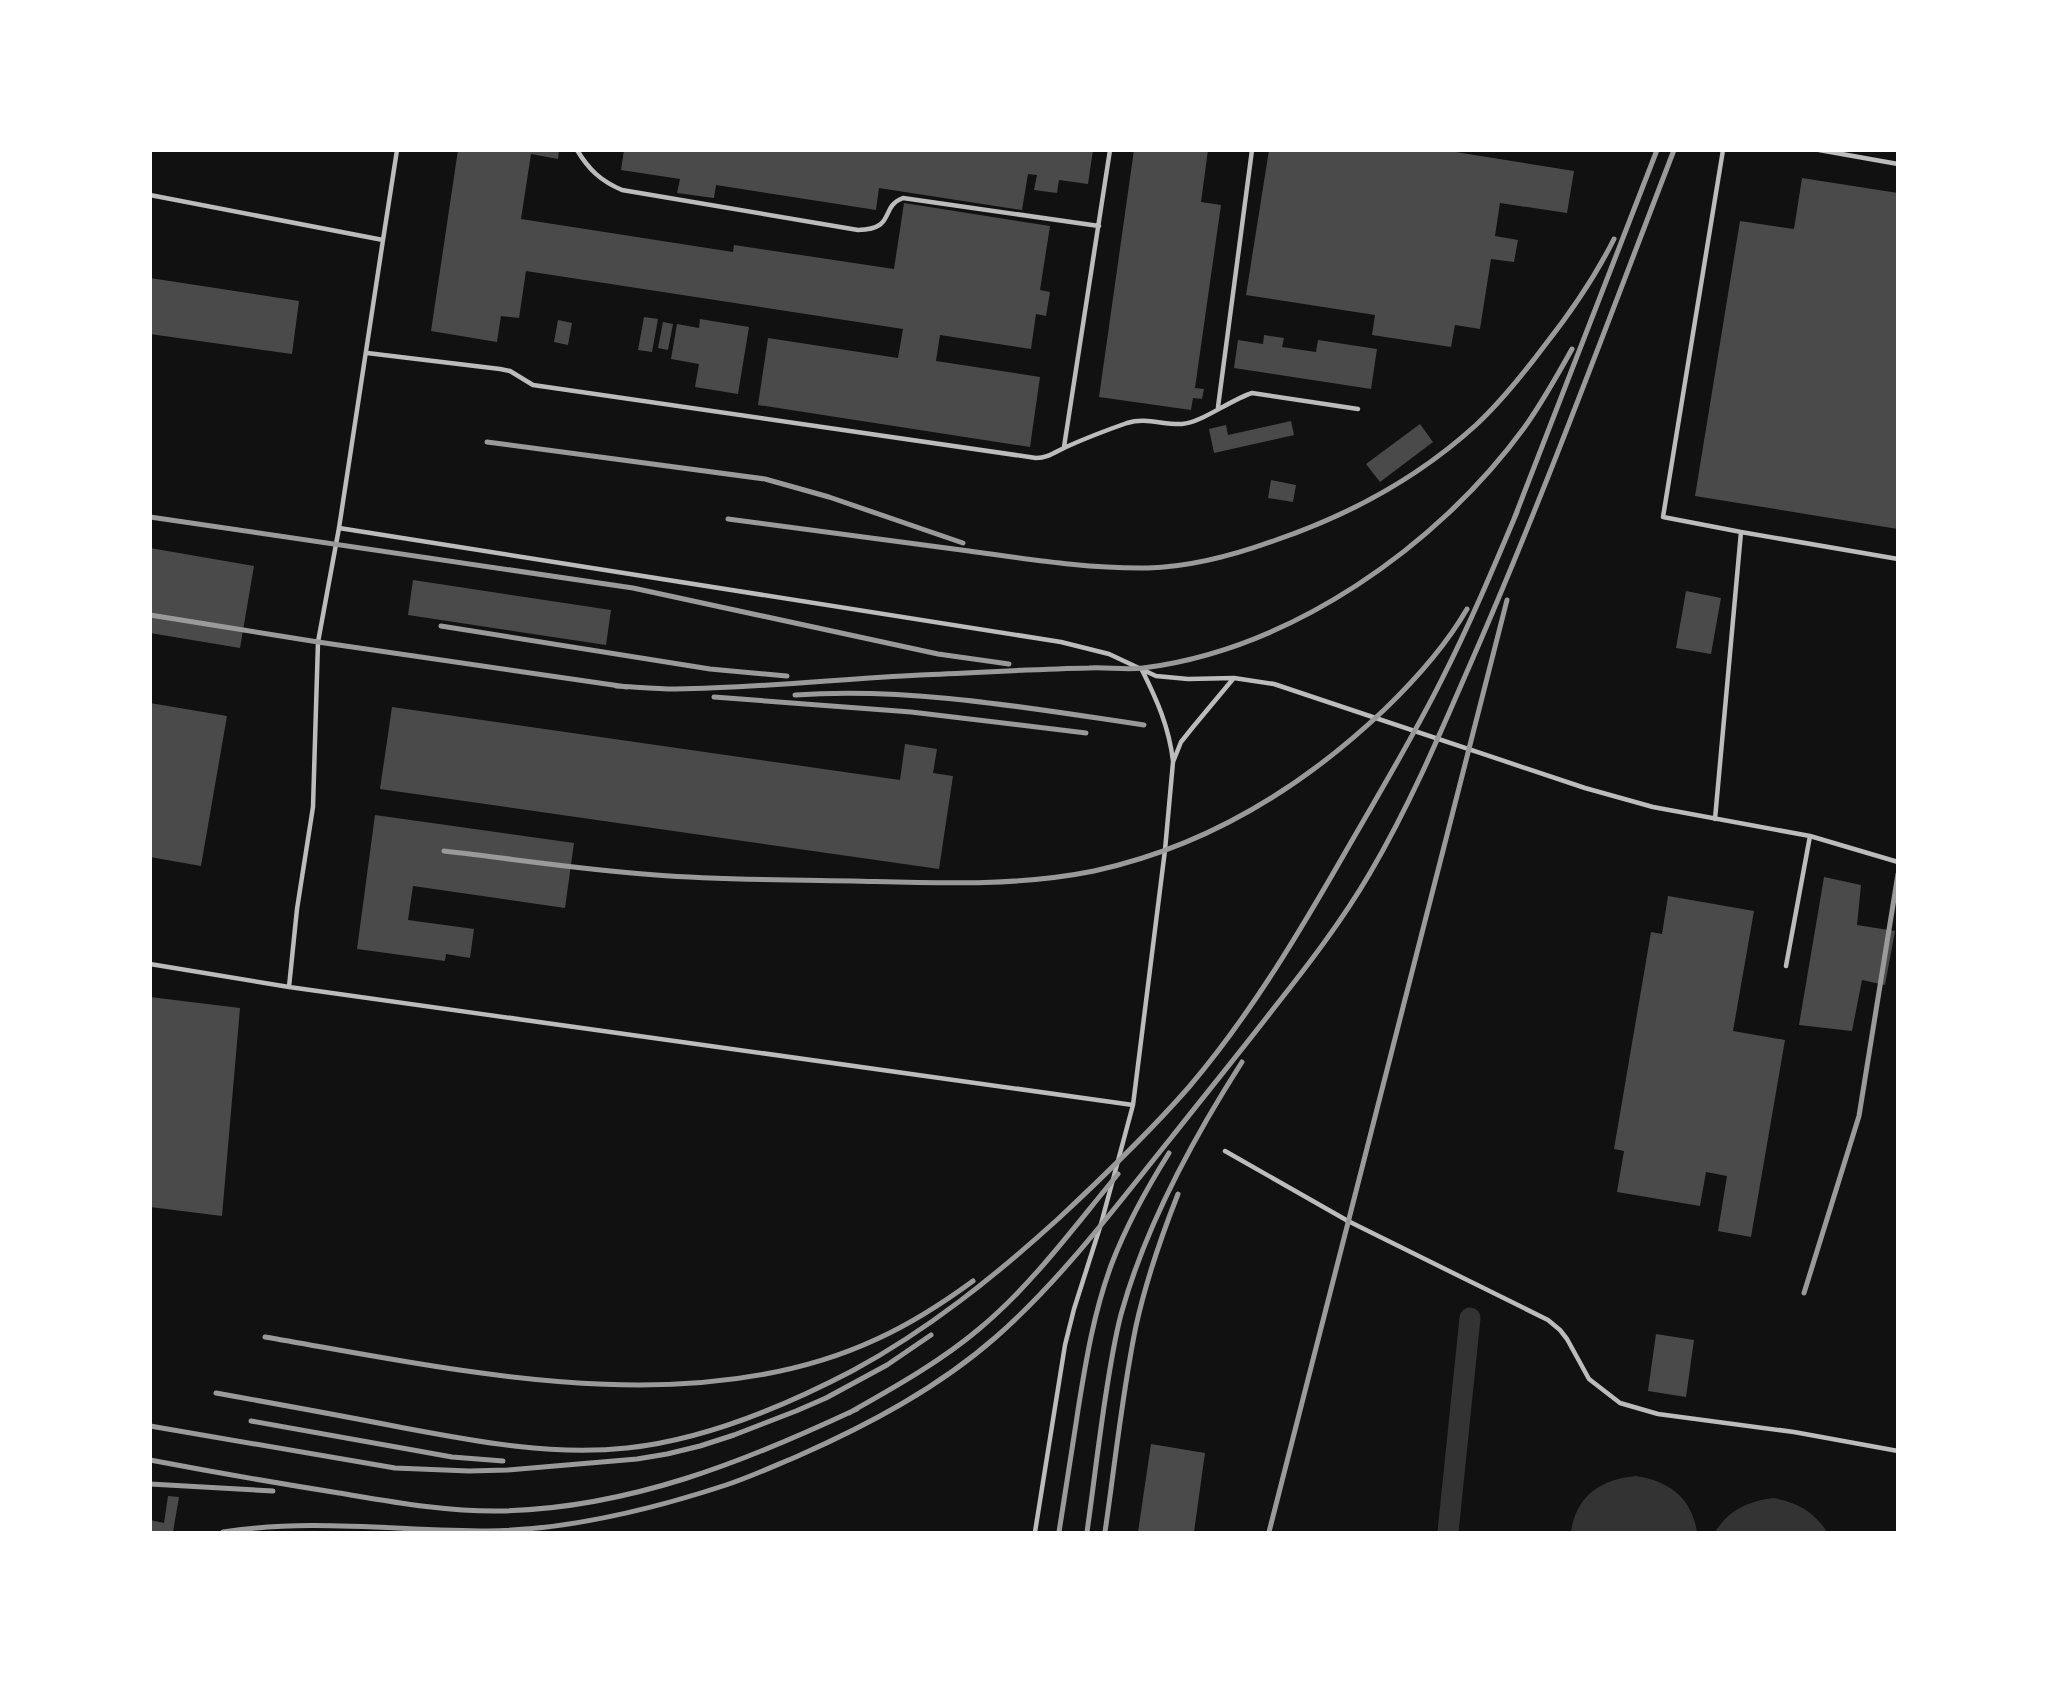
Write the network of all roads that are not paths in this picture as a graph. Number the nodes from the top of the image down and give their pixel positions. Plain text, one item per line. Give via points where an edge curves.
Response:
1 (397, 150) edge
2 (577, 150) edge
3 (1110, 150) edge
4 (1252, 150) edge
5 (1724, 150) edge
6 (1819, 150) edge
7 (1898, 163) edge
8 (150, 195) edge
9 (1099, 226) junction
10 (383, 240) junction
11 (367, 353) junction
12 (1218, 408) junction
13 (1358, 409) dead end
14 (1064, 448) junction
15 (339, 528) junction
16 (1741, 532) junction
17 (1898, 559) edge
18 (1141, 668) junction
19 (1234, 678) junction
20 (1173, 762) junction
21 (1714, 819) junction
22 (1810, 836) junction
23 (1898, 862) edge
24 (150, 964) edge
25 (1786, 966) dead end
26 (289, 987) junction
27 (1133, 1105) junction
28 (1225, 1151) dead end
29 (1898, 1451) edge
30 (1035, 1532) edge

1 - 10 lane
2 - 9 lane via 594,174 622,190 858,230 881,225 891,206 903,198
3 - 9 lane
4 - 12 lane
5 - 16 lane via 1663,517
6 - 7 lane
8 - 10 lane
9 - 14 lane
10 - 11 lane
11 - 14 lane via 500,369 533,385 1036,458
11 - 15 lane
12 - 13 lane via 1252,394
12 - 14 lane via 1181,424 1130,422
15 - 18 lane via 1061,642
15 - 26 lane via 318,642 313,807
16 - 17 lane
16 - 21 lane
18 - 19 lane via 1166,678
18 - 20 lane via 1164,716
19 - 20 lane via 1192,727
19 - 21 lane via 1274,684 1585,788
20 - 27 lane
21 - 22 lane
22 - 23 lane
22 - 25 lane
24 - 26 lane
26 - 27 lane
27 - 30 lane via 1071,1321
28 - 29 lane via 1348,1221 1548,1320 1567,1339 1589,1379 1620,1403 1658,1415

